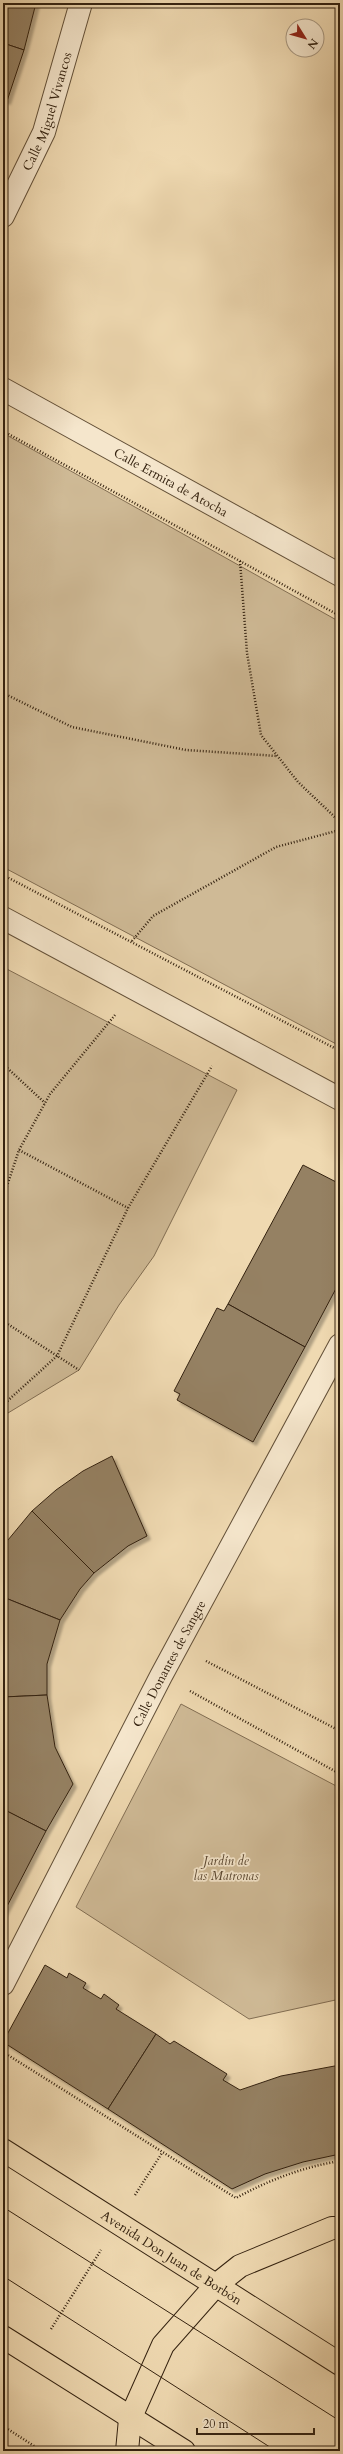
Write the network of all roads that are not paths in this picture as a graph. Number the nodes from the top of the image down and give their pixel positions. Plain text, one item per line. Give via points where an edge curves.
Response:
1 (81, 3) edge
2 (3, 216) edge
3 (3, 389) edge
4 (340, 575) edge
5 (3, 918) edge
6 (340, 1099) edge
7 (340, 1345) edge
8 (3, 1984) edge
9 (3, 2150) edge
10 (340, 2228) edge
11 (216, 2285) junction
12 (3, 2336) edge
13 (340, 2364) edge
14 (130, 2419) junction
15 (127, 2451) edge
16 (184, 2451) edge

1 - 2 street, Calle Miguel Vivancos via 44,132
3 - 4 street, Calle Ermita de Atocha
5 - 6 street
7 - 8 street, Calle Donantes de Sangre via 161,1676
9 - 11 main road, Avenida Don Juan de Borbón
10 - 11 main road via 332,2228 240,2266
11 - 13 main road, Avenida Don Juan de Borbón
11 - 14 main road via 163,2345
12 - 14 main road
14 - 15 main road
14 - 16 main road

